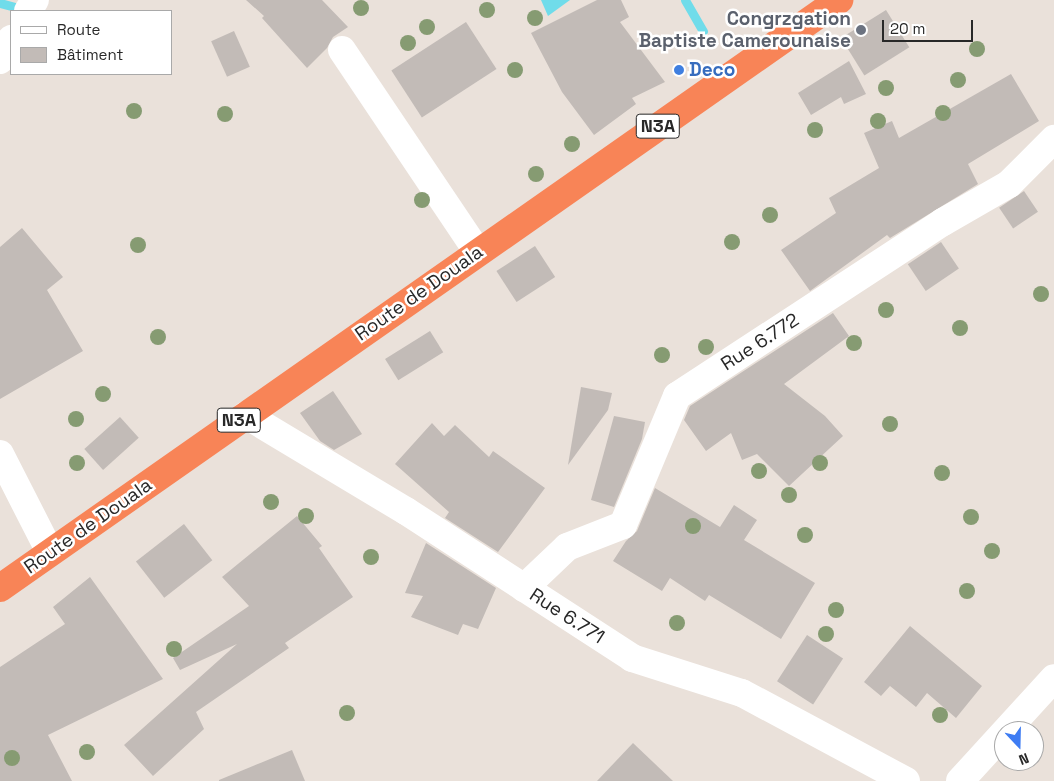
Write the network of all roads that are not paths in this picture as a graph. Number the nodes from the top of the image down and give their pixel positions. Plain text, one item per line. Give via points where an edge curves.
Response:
1 (839, 0) edge
2 (10, 41) edge
3 (342, 50) dead end
4 (0, 60) edge
5 (1054, 140) edge
6 (477, 251) junction
7 (246, 415) junction
8 (0, 454) edge
9 (50, 552) junction
10 (0, 588) edge
11 (524, 588) junction
12 (1054, 678) edge
13 (906, 781) edge
14 (960, 781) edge

1 - 6 highway, Route de Douala / N3A
2 - 4 street
3 - 6 street
5 - 11 street, Rue 6.772 via 1009,184 943,222 677,396 623,525 568,547
6 - 7 highway, Route de Douala / N3A
7 - 9 highway, Route de Douala / N3A
7 - 11 street, Rue 6.771 via 406,511
8 - 9 street
9 - 10 highway, Route de Douala / N3A
11 - 13 street, Rue 6.771 via 632,658 742,693
12 - 14 street

